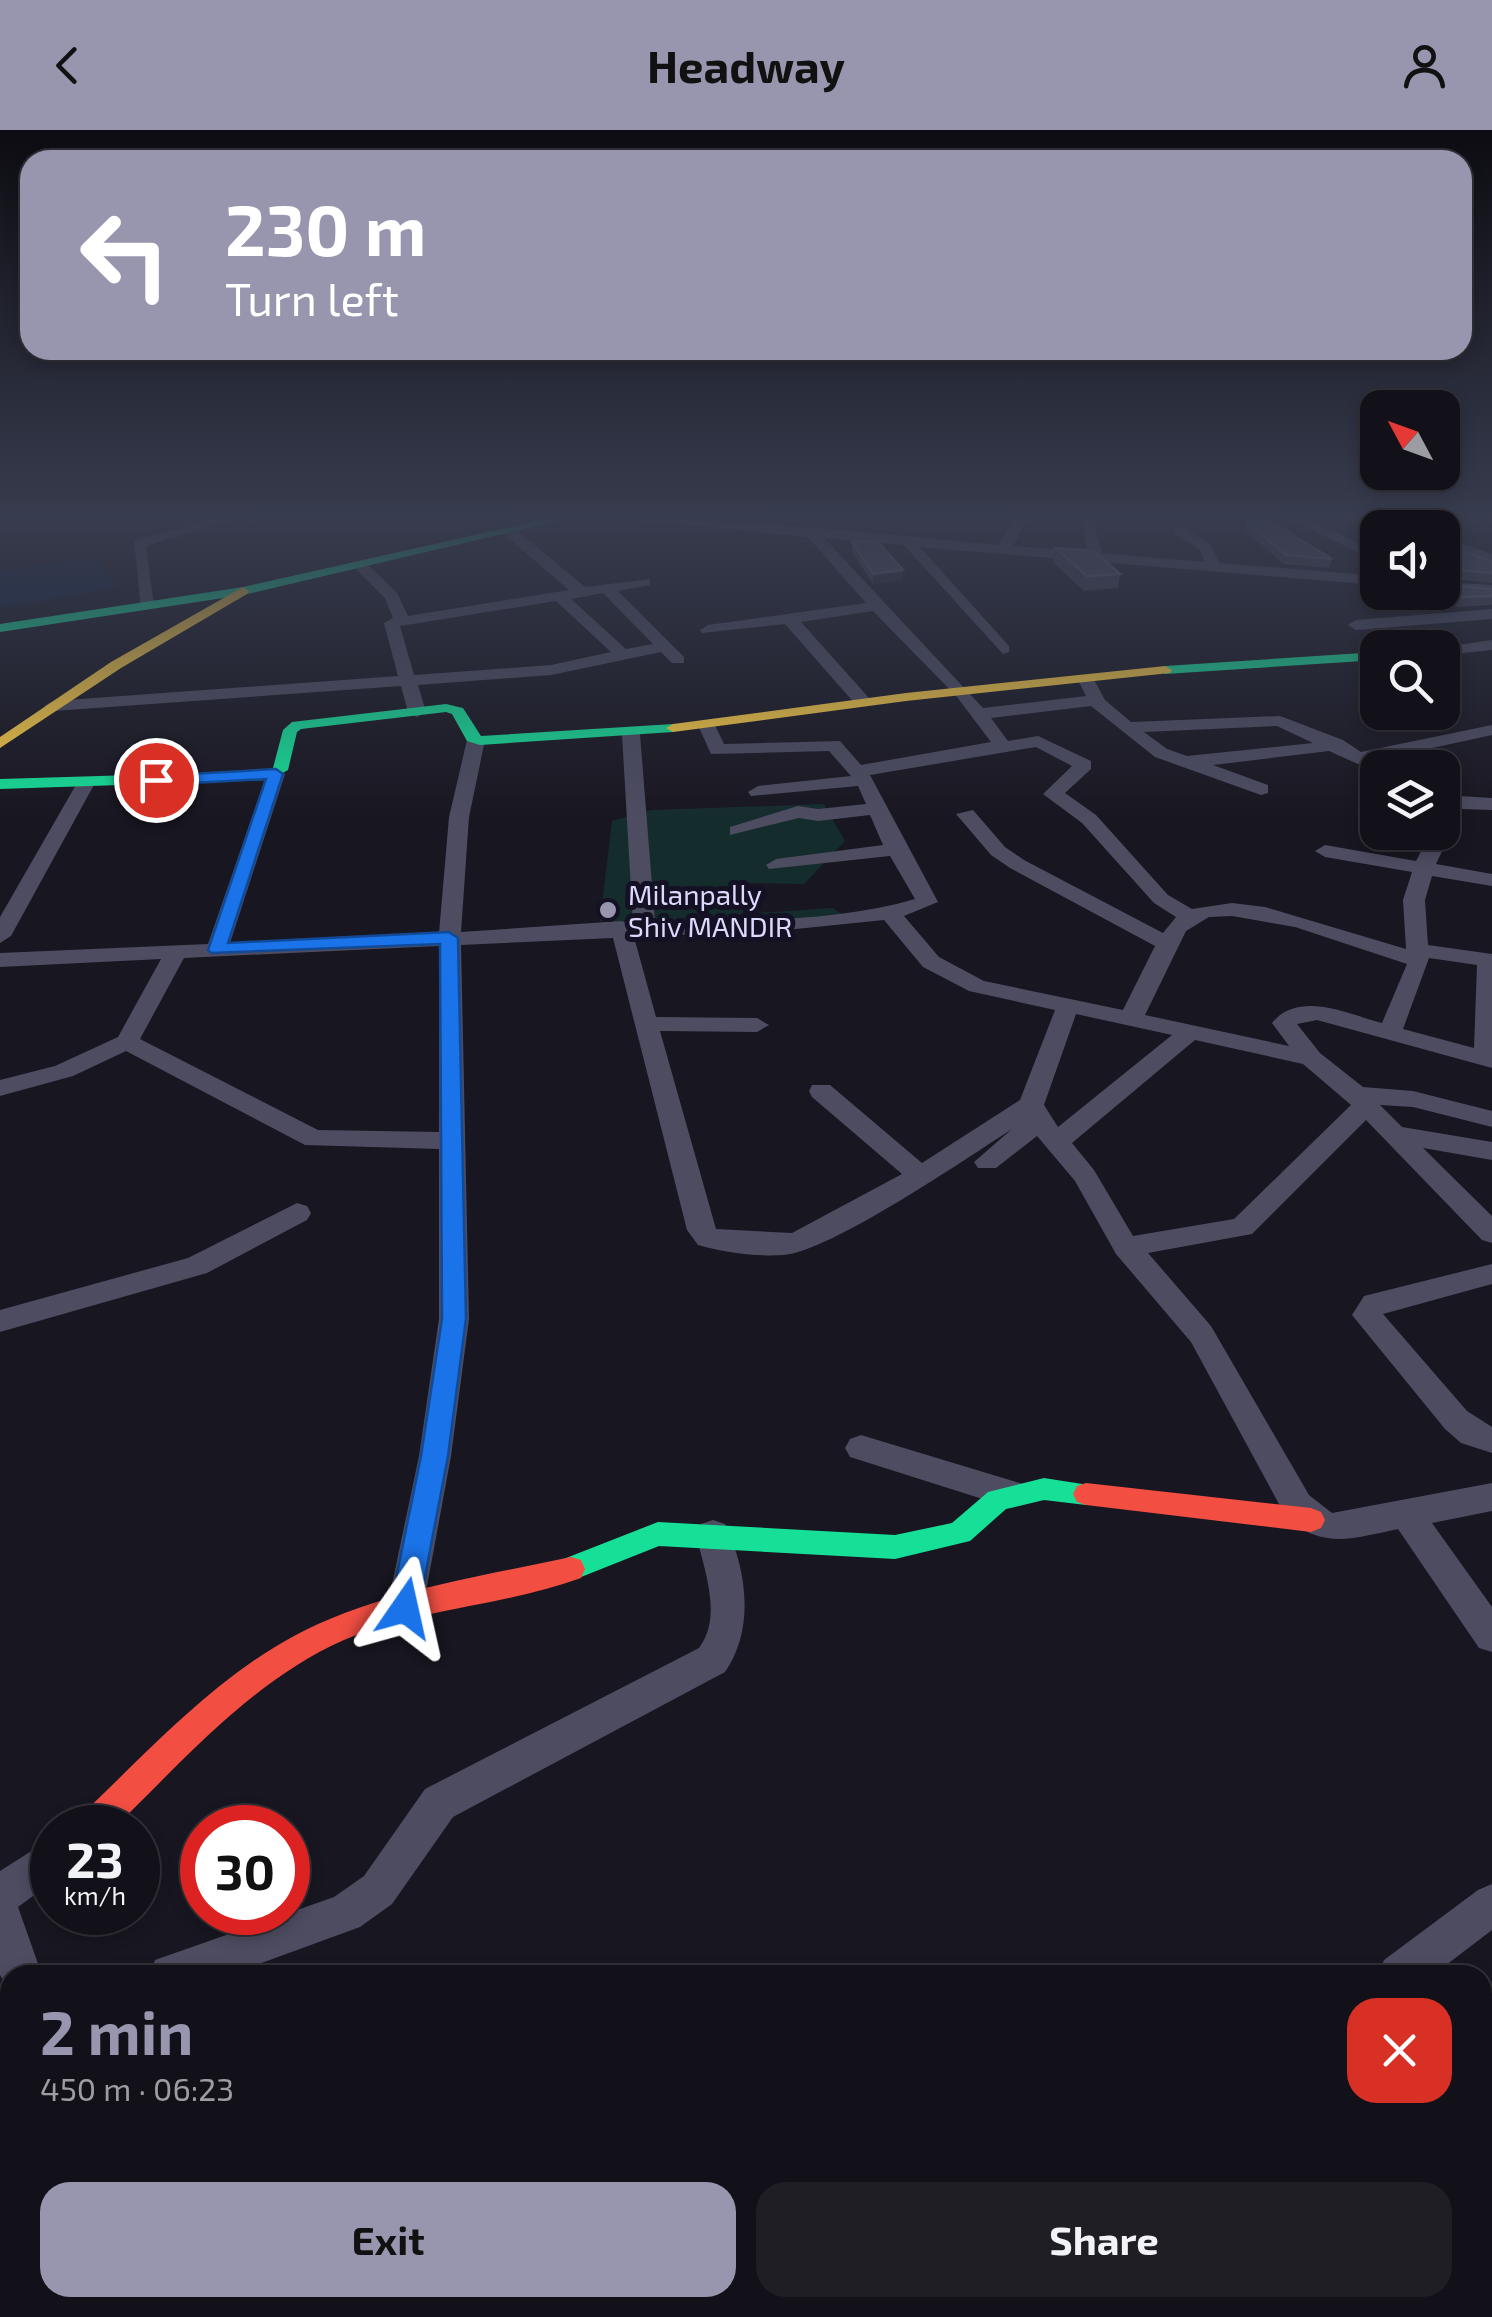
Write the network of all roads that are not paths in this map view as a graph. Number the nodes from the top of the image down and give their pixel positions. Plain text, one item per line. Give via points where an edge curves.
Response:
1 (73, 617) edge
2 (200, 617) edge
3 (400, 617) edge
4 (449, 617) edge
5 (581, 617) edge
6 (636, 617) edge
7 (795, 617) edge
8 (888, 617) edge
9 (975, 617) edge
10 (1450, 617) edge
11 (788, 618) junction
12 (1410, 620) junction
13 (402, 621) junction
14 (1356, 625) dead end
15 (0, 628) edge
16 (708, 630) dead end
17 (1422, 630) edge
18 (665, 646) junction
19 (1492, 646) edge
20 (1460, 648) edge
21 (1003, 649) dead end
22 (624, 656) junction
23 (1360, 658) edge
24 (678, 660) dead end
25 (410, 681) junction
26 (1091, 690) junction
27 (963, 693) junction
28 (863, 702) junction
29 (53, 706) junction
30 (417, 712) junction
31 (978, 714) junction
32 (706, 723) junction
33 (1127, 727) junction
34 (10, 730) edge
35 (1492, 730) edge
36 (630, 734) junction
37 (476, 740) junction
38 (0, 744) edge
39 (1337, 744) junction
40 (1000, 748) junction
41 (1396, 750) edge
42 (1360, 756) edge
43 (1185, 762) junction
44 (276, 774) junction
45 (861, 776) junction
46 (86, 783) junction
47 (0, 784) edge
48 (1261, 789) dead end
49 (758, 792) dead end
50 (1460, 803) edge
51 (1492, 804) edge
52 (878, 808) junction
53 (966, 814) dead end
54 (737, 831) dead end
55 (896, 849) junction
56 (1434, 850) edge
57 (1325, 851) dead end
58 (776, 865) dead end
59 (1425, 866) junction
60 (1492, 880) edge
61 (890, 914) junction
62 (1189, 916) junction
63 (632, 928) junction
64 (0, 936) edge
65 (449, 938) junction
66 (1170, 946) junction
67 (217, 950) junction
68 (176, 952) junction
69 (1418, 956) junction
70 (0, 960) edge
71 (1490, 961) edge
72 (1067, 1008) junction
73 (1130, 1021) junction
74 (646, 1024) junction
75 (758, 1025) dead end
76 (1189, 1033) junction
77 (1390, 1034) junction
78 (127, 1042) junction
79 (1311, 1058) junction
80 (1489, 1059) edge
81 (0, 1088) edge
82 (821, 1091) dead end
83 (1361, 1101) junction
84 (1492, 1119) edge
85 (1042, 1123) junction
86 (1394, 1134) junction
87 (453, 1140) junction
88 (1492, 1151) edge
89 (987, 1162) dead end
90 (921, 1176) junction
91 (297, 1213) dead end
92 (1492, 1233) edge
93 (1126, 1248) junction
94 (1492, 1274) edge
95 (0, 1320) edge
96 (1492, 1440) edge
97 (862, 1448) dead end
98 (1011, 1494) junction
99 (1492, 1497) edge
100 (1405, 1512) junction
101 (1311, 1520) junction
102 (713, 1534) junction
103 (405, 1608) junction
104 (1492, 1636) edge
105 (115, 1805) edge
106 (30, 1874) edge
107 (0, 1895) edge
108 (1492, 1904) edge
109 (0, 1914) edge
110 (18, 1965) edge
111 (198, 1965) edge
112 (1412, 1965) edge

1 - 15 main road
2 - 29 main road
3 - 13 street
4 - 13 street
5 - 22 street
6 - 18 street
7 - 11 street
8 - 27 street
9 - 21 street
10 - 12 street
11 - 16 street
11 - 28 street
12 - 14 street
12 - 17 street
13 - 25 street via 391,624 398,661
18 - 22 street
18 - 24 street
19 - 20 street
22 - 25 street via 552,670
23 - 26 main road
25 - 29 street
25 - 30 street
26 - 27 main road
26 - 31 street
26 - 33 street
27 - 28 main road
27 - 31 street
28 - 32 main road
29 - 34 main road
30 - 37 main road via 458,711
30 - 44 main road via 292,727
31 - 40 street
32 - 36 main road
32 - 45 street via 716,750 828,742
33 - 39 street via 1270,720
33 - 43 street via 1148,746
34 - 38 main road
35 - 41 street
36 - 37 main road
36 - 63 street
37 - 65 street via 457,832
39 - 42 street
39 - 43 street
40 - 45 street
40 - 62 street via 1038,741 1084,766 1053,794 1090,819 1166,904
43 - 48 street
44 - 46 main road
44 - 67 street
45 - 49 street
45 - 52 street
46 - 47 main road
46 - 64 street
50 - 51 street
52 - 54 street via 798,812
52 - 55 street
53 - 66 street via 1017,864
55 - 58 street
55 - 61 street via 927,902
56 - 59 street
57 - 59 street
59 - 60 street
59 - 69 street via 1413,905
61 - 63 street
61 - 72 street via 944,972 997,993
62 - 66 street
62 - 69 street via 1212,910 1274,914
63 - 65 street
63 - 74 street
65 - 67 street
65 - 87 street
66 - 73 street
67 - 68 street
68 - 70 street
68 - 78 street
69 - 71 street
69 - 77 street
71 - 80 street
72 - 73 street
72 - 85 street
73 - 76 street
74 - 75 street
74 - 90 street via 708,1238 800,1242
76 - 79 street
76 - 85 street
77 - 79 street via 1318,1013 1288,1016 1286,1030
77 - 80 street
78 - 81 street via 64,1071
78 - 87 street via 314,1139
79 - 83 street
82 - 90 street
83 - 84 street via 1413,1099
83 - 86 street
83 - 93 street via 1242,1226
85 - 89 street
85 - 90 street
85 - 93 street via 1085,1176
86 - 88 street
86 - 92 street
87 - 103 street via 450,1359
91 - 95 street via 196,1266
93 - 101 street via 1200,1334 1285,1491
94 - 96 street via 1374,1304 1367,1315 1456,1420
97 - 98 street
98 - 101 main road via 1044,1489
98 - 102 main road via 960,1533 927,1542 895,1546
99 - 100 street
100 - 101 street via 1331,1528
100 - 104 street
102 - 103 main road via 658,1534 586,1565
102 - 111 street via 731,1625 712,1660 438,1803 378,1890 346,1913
103 - 105 main road via 332,1632 246,1685
106 - 107 street
108 - 112 street
109 - 110 street

